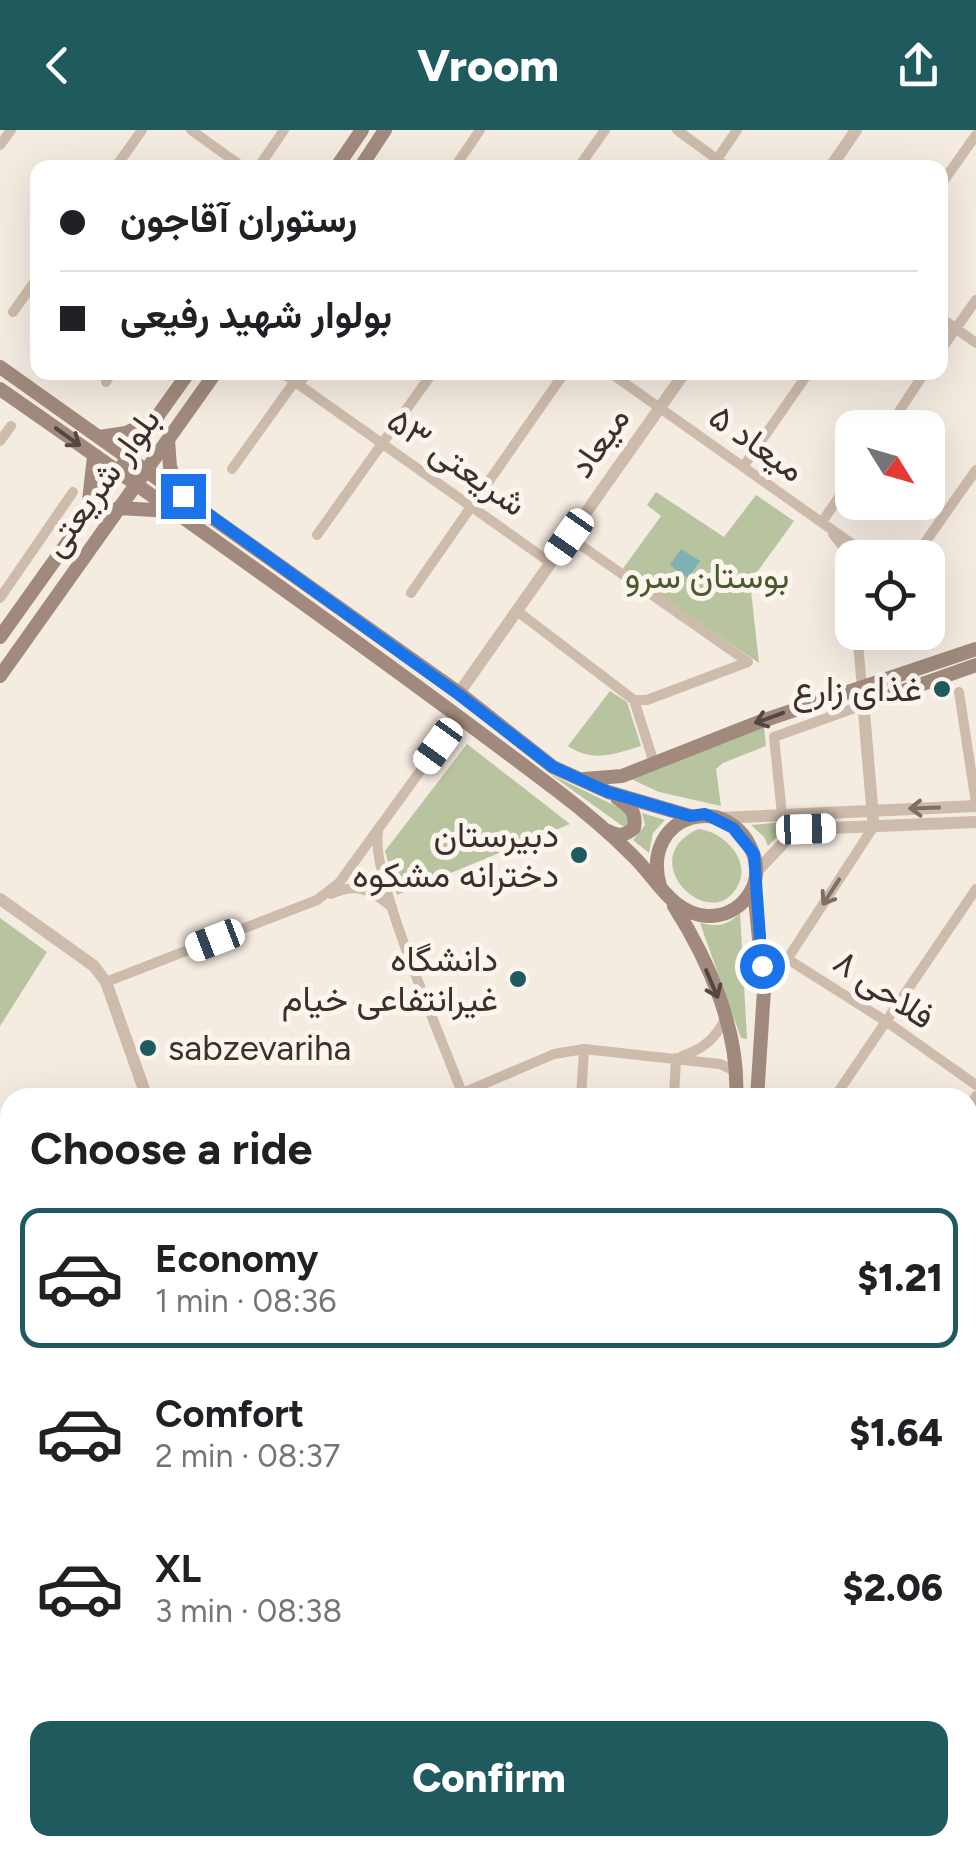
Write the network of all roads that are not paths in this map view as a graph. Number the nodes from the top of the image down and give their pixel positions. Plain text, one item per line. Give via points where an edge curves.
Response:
1 (10, 130) edge
2 (142, 130) edge
3 (192, 130) edge
4 (284, 130) edge
5 (385, 130) edge
6 (480, 130) edge
7 (605, 130) edge
8 (677, 130) edge
9 (737, 130) edge
10 (856, 130) edge
11 (356, 133) edge
12 (976, 135) edge
13 (0, 145) edge
14 (121, 160) edge
15 (233, 160) edge
16 (263, 160) edge
17 (341, 160) edge
18 (365, 160) edge
19 (459, 160) edge
20 (584, 160) edge
21 (710, 160) edge
22 (717, 160) edge
23 (835, 160) edge
24 (948, 175) edge
25 (30, 288) edge
26 (976, 300) edge
27 (13, 312) dead end
28 (948, 323) edge
29 (956, 329) junction
30 (948, 340) edge
31 (976, 343) edge
32 (0, 367) edge
33 (184, 380) edge
34 (210, 380) edge
35 (292, 380) edge
36 (302, 380) edge
37 (427, 380) edge
38 (559, 380) edge
39 (620, 380) edge
40 (679, 380) edge
41 (803, 380) edge
42 (921, 380) edge
43 (294, 382) junction
44 (0, 389) edge
45 (660, 408) junction
46 (900, 410) edge
47 (158, 418) junction
48 (10, 426) dead end
49 (99, 438) junction
50 (168, 440) junction
51 (0, 441) edge
52 (383, 444) junction
53 (94, 456) junction
54 (128, 458) junction
55 (743, 467) junction
56 (232, 469) dead end
57 (146, 470) junction
58 (976, 470) edge
59 (118, 472) junction
60 (136, 485) junction
61 (74, 492) dead end
62 (183, 496) junction
63 (835, 503) edge
64 (471, 506) junction
65 (118, 508) junction
66 (173, 511) junction
67 (88, 513) junction
68 (822, 522) junction
69 (316, 536) dead end
70 (569, 537) junction
71 (837, 540) edge
72 (847, 540) edge
73 (927, 540) edge
74 (551, 562) junction
75 (411, 593) dead end
76 (0, 598) edge
77 (517, 610) junction
78 (0, 637) edge
79 (976, 638) edge
80 (859, 650) edge
81 (972, 656) edge
82 (0, 676) edge
83 (862, 688) junction
84 (959, 692) dead end
85 (458, 694) junction
86 (634, 700) junction
87 (863, 706) junction
88 (458, 719) junction
89 (654, 763) junction
90 (578, 779) junction
91 (608, 792) junction
92 (976, 804) edge
93 (872, 810) junction
94 (782, 814) junction
95 (690, 816) junction
96 (717, 818) junction
97 (976, 822) edge
98 (874, 826) junction
99 (379, 827) junction
100 (603, 829) junction
101 (756, 871) junction
102 (754, 888) junction
103 (976, 888) edge
104 (664, 892) junction
105 (0, 899) edge
106 (317, 900) junction
107 (393, 908) junction
108 (760, 941) junction
109 (788, 958) junction
110 (106, 982) junction
111 (726, 1017) junction
112 (887, 1022) junction
113 (584, 1048) junction
114 (676, 1058) junction
115 (738, 1072) junction
116 (976, 1085) edge
117 (143, 1088) edge
118 (456, 1088) edge
119 (477, 1088) edge
120 (582, 1088) edge
121 (674, 1088) edge
122 (737, 1088) edge
123 (758, 1088) edge
124 (841, 1088) edge

1 - 13 street
2 - 14 street
3 - 15 street
4 - 16 street
5 - 18 main road
6 - 19 street
7 - 20 street
8 - 21 street
9 - 22 street
10 - 23 street
11 - 17 main road
12 - 24 street
25 - 27 street
26 - 29 street
28 - 29 street
29 - 30 street
29 - 31 street
32 - 49 main road
33 - 47 main road, بلوار شریعتی
34 - 50 main road, بلوار شریعتی
35 - 43 street, شریعتی ۵۳
36 - 43 street
37 - 52 street
38 - 64 street
39 - 45 street, میعاد ۵
40 - 45 street, میعاد
41 - 55 street
42 - 46 street
43 - 52 street, شریعتی ۵۳
43 - 56 street
44 -> 53 main road
45 - 55 street, میعاد ۵
45 - 70 street, میعاد
47 - 49 main road
47 - 54 main road, بلوار شریعتی
48 - 51 street
49 - 54 main road
50 - 57 main road, بلوار شریعتی
50 - 62 main road via 170,467
52 - 64 street, شریعتی ۵۳
52 - 69 street
53 - 59 main road
53 - 67 main road
54 - 57 main road
54 - 59 main road, بلوار شریعتی
55 - 68 street, میعاد ۵
57 - 60 main road, بلوار شریعتی
57 - 62 main road
58 - 73 street
59 - 60 main road
59 - 67 main road, بلوار شریعتی
60 - 65 main road, بلوار شریعتی
60 - 66 main road
61 - 76 street
62 - 85 main road
63 - 68 street
64 - 74 street, شریعتی ۵۳
64 - 75 street
65 - 66 main road
65 - 82 main road, بلوار شریعتی
66 - 88 main road
67 - 78 main road, بلوار شریعتی
68 - 71 street
68 - 72 street, میعاد ۵
70 - 74 street, میعاد
70 - 86 street via 748,662
74 - 77 street, میعاد
77 - 85 street, میعاد
77 - 86 street
79 - 81 street
80 - 83 street
81 - 83 main road
81 - 87 main road
83 - 87 street
83 -> 89 main road
84 - 92 street
85 - 90 main road
86 - 89 street
87 - 93 street
87 - 94 street via 774,737
88 - 99 street
88 - 100 main road
89 - 90 main road via 622,776
90 - 91 main road
91 - 95 main road
91 - 100 main road via 636,818 626,835
92 -> 93 street
93 - 94 street
93 - 98 street
94 - 96 street
95 - 96 main road
95 - 104 main road via 655,860
96 - 101 main road via 746,841
97 - 98 street
98 - 101 street via 806,829 791,835
98 -> 109 street
99 - 106 street via 339,883
99 - 107 street via 378,853
100 - 104 main road
101 - 102 main road
102 - 104 main road via 722,916 688,912
102 - 108 main road
103 - 112 street
104 -> 111 main road via 691,933
105 - 110 street via 94,966
106 - 107 street via 359,887
106 - 110 street
107 - 118 street
108 - 109 street, فلاحی ۸
108 - 123 main road
109 - 112 street, فلاحی ۸
110 - 117 street
111 - 114 street via 710,1041
111 - 115 main road
112 - 116 street, فلاحی ۸
112 - 124 street
113 - 114 street
113 - 119 street
113 - 120 street
114 - 115 street
114 - 121 street
115 - 122 main road

